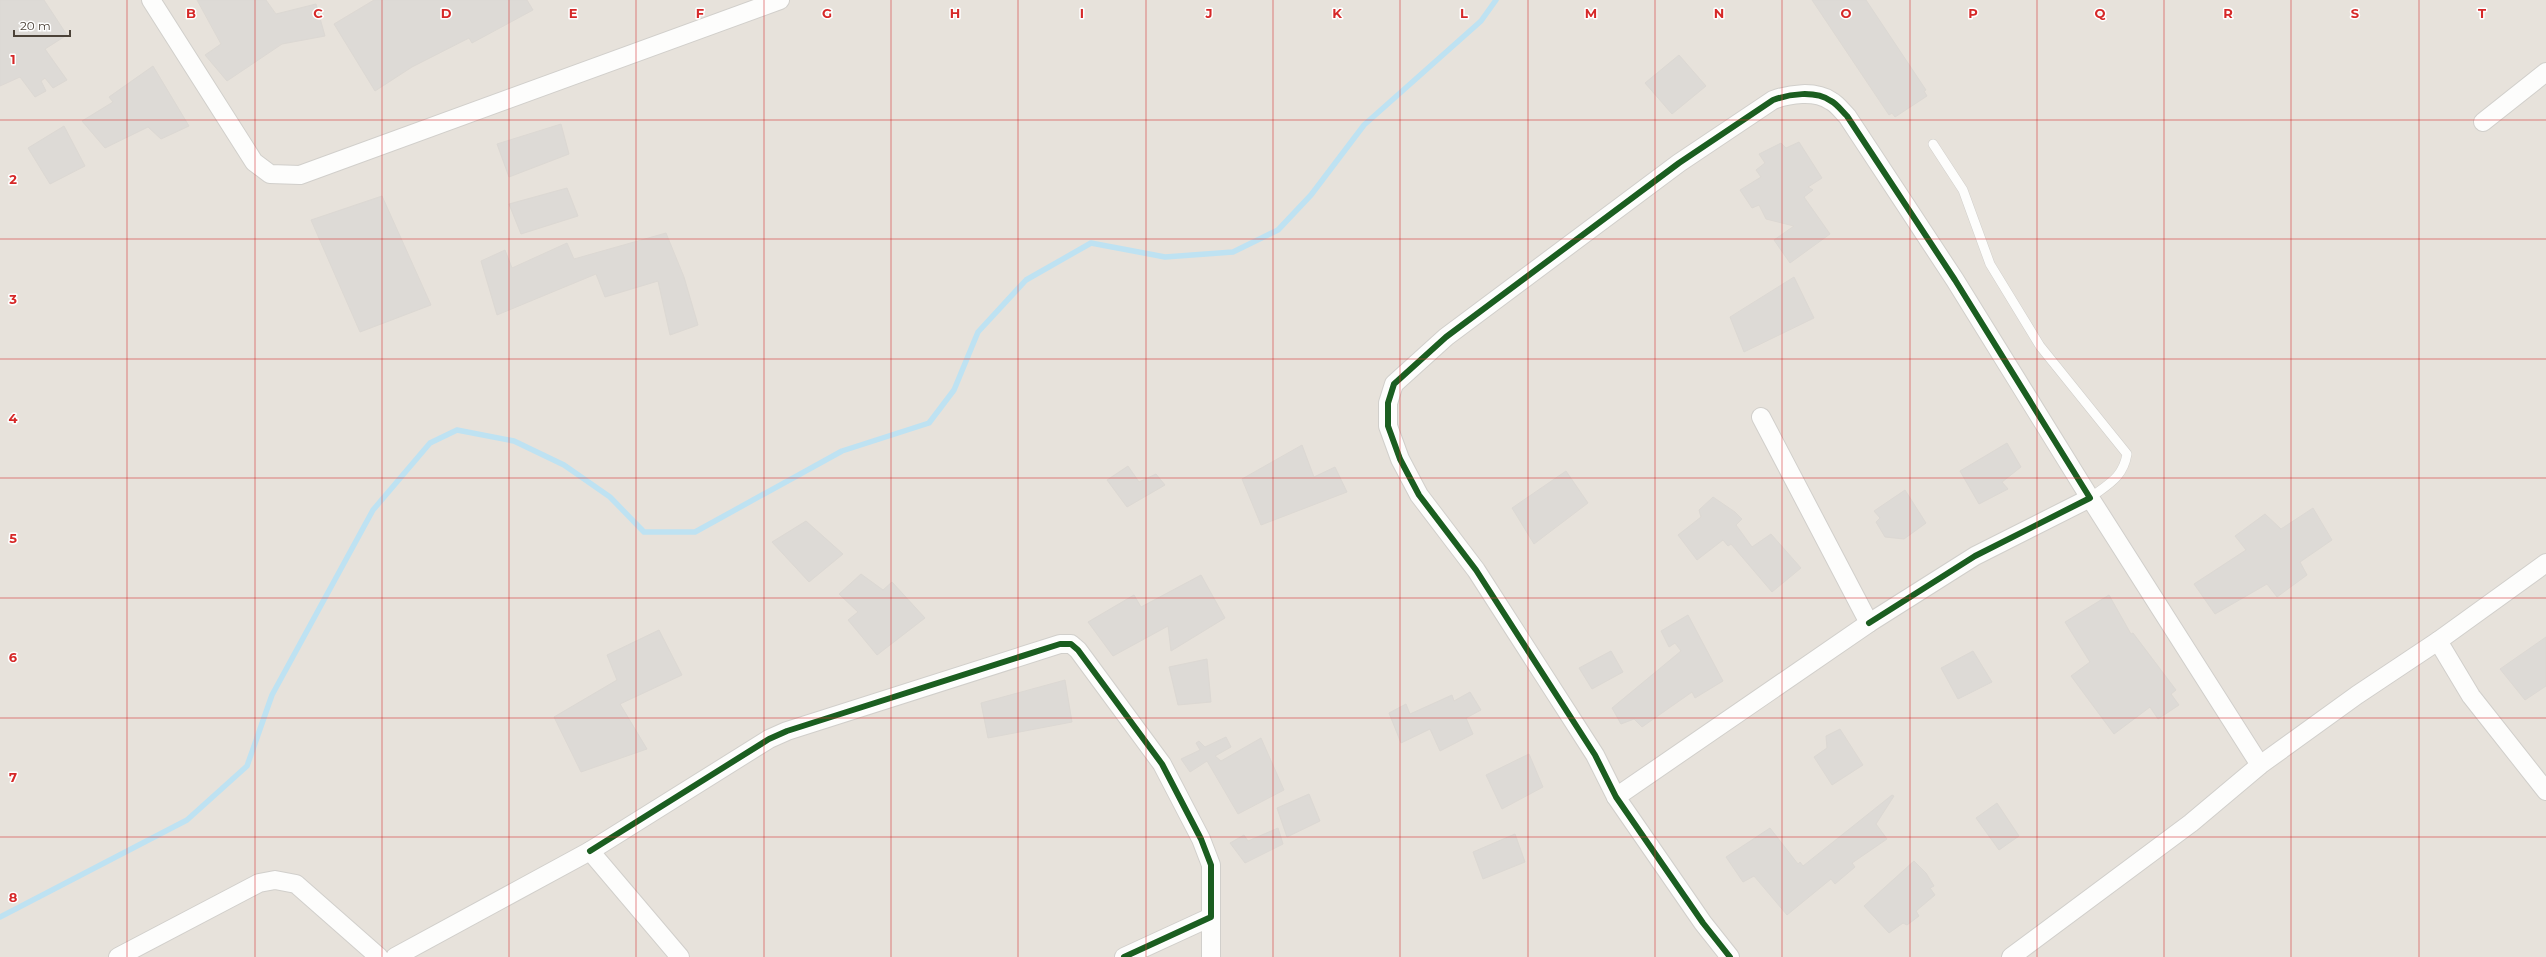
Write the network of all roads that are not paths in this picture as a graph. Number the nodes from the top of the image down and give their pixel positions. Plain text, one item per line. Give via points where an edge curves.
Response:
1 (151, 0) edge
2 (780, 0) edge
3 (2546, 72) edge
4 (2484, 122) dead end
5 (1933, 144) dead end
6 (1761, 417) dead end
7 (2090, 498) junction
8 (2546, 563) edge
9 (1869, 623) junction
10 (2438, 642) junction
11 (2260, 765) junction
12 (2546, 791) edge
13 (1616, 797) junction
14 (590, 851) junction
15 (1211, 917) junction
16 (118, 957) edge
17 (379, 957) edge
18 (395, 957) edge
19 (680, 957) edge
20 (1124, 957) edge
21 (1210, 957) edge
22 (1730, 957) edge
23 (2011, 957) edge

1 - 2 street via 254,162 270,174 300,174
3 - 4 street
5 - 7 lane via 1963,190 1990,264 2040,346 2127,454 2124,469 2110,484
6 - 9 street
7 - 9 street via 1975,556
7 - 11 street
7 - 13 street via 1955,280 1847,116 1831,100 1810,95 1788,95 1773,100 1679,163 1446,337 1394,384 1388,403 1388,426 1400,459 1419,495 1476,570 1595,755
8 - 10 street
9 - 13 street
10 - 11 street via 2357,695
10 - 12 street via 2471,696
11 - 23 street via 2191,824
13 - 22 street via 1703,923
14 - 15 street via 751,749 781,733 1060,644 1071,644 1083,656 1162,764 1211,865
14 - 18 street
14 - 19 street
15 - 20 street
15 - 21 street
16 - 17 street via 259,883 275,880 296,884

